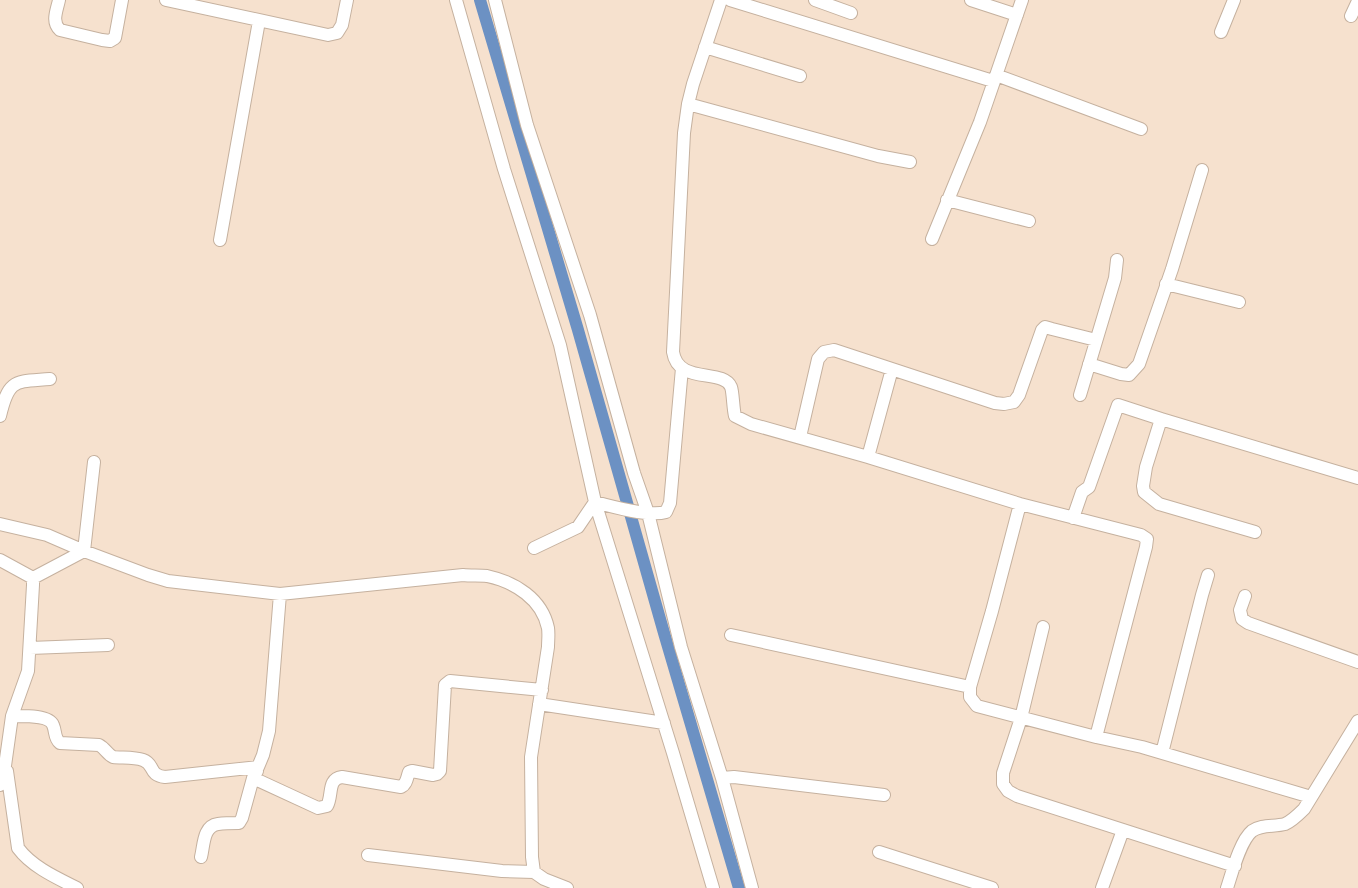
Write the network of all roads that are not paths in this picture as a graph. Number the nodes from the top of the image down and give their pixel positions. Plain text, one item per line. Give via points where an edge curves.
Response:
1 (59, 0) edge
2 (122, 0) edge
3 (166, 0) edge
4 (229, 0) edge
5 (347, 0) edge
6 (456, 0) edge
7 (495, 0) edge
8 (721, 0) edge
9 (730, 0) edge
10 (815, 0) edge
11 (971, 0) edge
12 (1022, 0) edge
13 (1234, 0) edge
14 (1358, 1) edge
15 (226, 13) junction
16 (851, 13) dead end
17 (1017, 15) junction
18 (1351, 16) dead end
19 (259, 21) junction
20 (1221, 32) dead end
21 (705, 46) junction
22 (800, 76) dead end
23 (994, 78) junction
24 (688, 104) junction
25 (1141, 129) dead end
26 (910, 162) dead end
27 (1202, 170) dead end
28 (947, 200) junction
29 (1029, 221) dead end
30 (932, 239) dead end
31 (220, 240) dead end
32 (1118, 260) dead end
33 (1166, 284) junction
34 (1239, 302) dead end
35 (1096, 340) junction
36 (1089, 364) junction
37 (682, 368) junction
38 (892, 369) junction
39 (50, 379) dead end
40 (1080, 395) dead end
41 (0, 416) edge
42 (1161, 419) junction
43 (800, 437) junction
44 (868, 457) junction
45 (94, 462) dead end
46 (1358, 478) edge
47 (600, 503) junction
48 (1020, 504) junction
49 (642, 512) junction
50 (1073, 518) junction
51 (0, 524) edge
52 (1255, 532) dead end
53 (534, 548) dead end
54 (84, 551) junction
55 (0, 560) edge
56 (1208, 575) dead end
57 (33, 578) junction
58 (280, 594) junction
59 (1245, 596) dead end
60 (1043, 627) dead end
61 (731, 635) dead end
62 (108, 645) dead end
63 (30, 648) junction
64 (1358, 662) edge
65 (970, 687) junction
66 (542, 690) junction
67 (539, 704) junction
68 (12, 716) junction
69 (1021, 718) junction
70 (1358, 721) edge
71 (664, 723) junction
72 (1096, 737) junction
73 (1162, 753) junction
74 (6, 761) junction
75 (256, 772) junction
76 (722, 777) junction
77 (0, 785) edge
78 (884, 795) dead end
79 (1311, 797) junction
80 (1123, 830) junction
81 (879, 852) dead end
82 (368, 855) dead end
83 (201, 857) dead end
84 (1234, 867) junction
85 (534, 872) junction
86 (77, 888) edge
87 (567, 888) edge
88 (713, 888) edge
89 (752, 888) edge
90 (992, 888) edge
91 (1102, 888) edge
92 (1227, 888) edge

1 - 2 street via 56,27 110,41 115,38
3 - 15 street
4 - 15 street
5 - 19 street via 337,33 328,35
6 - 47 street via 560,345
7 - 49 street via 527,124 590,315
8 - 21 street
9 - 23 street
10 - 16 street
11 - 17 street
12 - 17 street
13 - 20 street
14 - 18 street
15 - 19 street
17 - 23 street
19 - 31 street
21 - 22 street
21 - 24 street
23 - 25 street
23 - 28 street
24 - 26 street
24 - 37 street via 673,352
27 - 33 street
28 - 29 street
28 - 30 street
32 - 35 street
33 - 34 street
33 - 36 street via 1134,371 1121,374
35 - 36 street
35 - 38 street via 1046,327 1018,395 1014,402 1004,404
36 - 40 street
37 - 43 street via 726,381 731,387 735,416
37 - 49 street via 670,502 666,512
38 - 43 street via 834,350 824,352 818,359
38 - 44 street
39 - 41 street via 14,384 4,399
42 - 46 street
42 - 50 street via 1118,405 1089,487 1082,492
42 - 52 street via 1146,467 1144,492 1159,504
43 - 44 street
44 - 48 street
45 - 54 street
47 - 49 street
47 - 53 street via 578,527
47 - 71 street
48 - 50 street
48 - 65 street
49 - 76 street
50 - 72 street via 1146,539
51 - 54 street via 47,535
54 - 57 street
54 - 58 street via 168,581
55 - 57 street
56 - 73 street
57 - 63 street
58 - 66 street via 464,575 509,583 540,607 548,629
58 - 75 street via 269,731
59 - 64 street via 1240,610 1242,619 1248,623
60 - 69 street
61 - 65 street
62 - 63 street
63 - 68 street via 28,671
65 - 69 street via 970,697 977,706
66 - 67 street
66 - 75 street via 450,681 445,684 440,771 433,775 409,772 401,787 338,777 327,806 318,808
67 - 71 street
67 - 85 street via 531,757
68 - 74 street
68 - 75 street via 50,720 60,743 99,745 113,757 146,761 158,776
69 - 72 street
69 - 80 street via 1003,772 1003,784 1008,790
70 - 79 street
71 - 88 street
72 - 73 street
73 - 79 street
74 - 77 street
74 - 86 street via 18,848 25,858
75 - 83 street via 239,823 210,826
76 - 78 street
76 - 89 street
79 - 84 street via 1304,809 1286,824 1250,833
80 - 84 street
80 - 91 street
81 - 90 street
82 - 85 street
84 - 92 street
85 - 87 street

